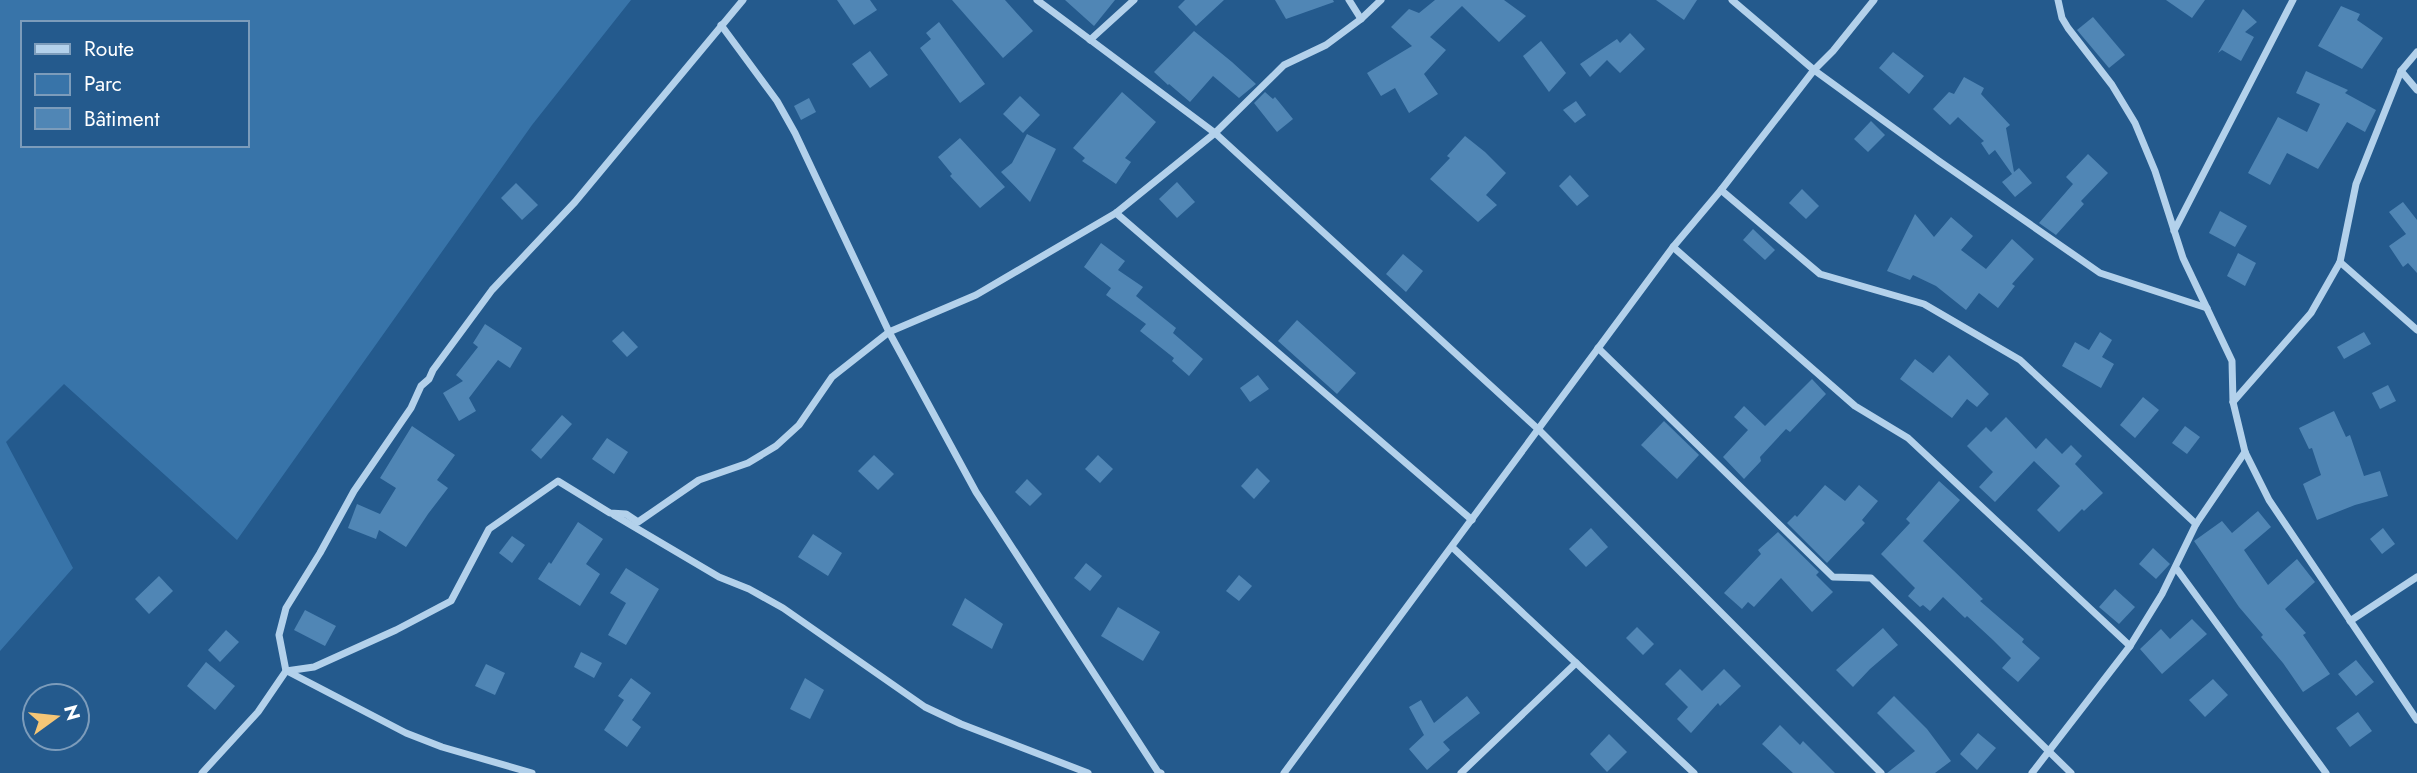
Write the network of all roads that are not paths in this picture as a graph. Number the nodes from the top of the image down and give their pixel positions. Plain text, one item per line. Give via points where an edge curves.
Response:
1 (743, 0) edge
2 (1037, 0) edge
3 (1134, 0) edge
4 (1349, 0) edge
5 (1381, 0) edge
6 (1732, 0) edge
7 (1874, 0) edge
8 (2058, 0) edge
9 (2293, 0) edge
10 (1361, 19) junction
11 (721, 25) junction
12 (1090, 40) junction
13 (2417, 52) edge
14 (1814, 70) junction
15 (2401, 71) junction
16 (2417, 90) edge
17 (1215, 133) junction
18 (1721, 190) junction
19 (1116, 213) junction
20 (2174, 231) junction
21 (1673, 247) junction
22 (2340, 262) junction
23 (2207, 308) junction
24 (2417, 330) edge
25 (889, 332) junction
26 (1598, 348) junction
27 (2232, 402) junction
28 (1538, 429) junction
29 (2245, 453) junction
30 (610, 513) junction
31 (1472, 520) junction
32 (2196, 524) junction
33 (1452, 547) junction
34 (2176, 568) junction
35 (2417, 577) edge
36 (2350, 621) junction
37 (2130, 646) junction
38 (1576, 663) junction
39 (286, 671) junction
40 (2417, 720) edge
41 (2049, 751) junction
42 (202, 773) edge
43 (532, 773) edge
44 (1088, 773) edge
45 (1161, 773) edge
46 (1284, 773) edge
47 (1461, 773) edge
48 (1694, 773) edge
49 (1881, 773) edge
50 (2032, 773) edge
51 (2071, 773) edge
52 (2326, 773) edge

1 - 11 street
2 - 12 street
3 - 12 street
4 - 10 street
5 - 10 street
6 - 14 street
7 - 14 street
8 - 20 street via 2068,28 2135,123
9 - 20 street
10 - 17 street via 1326,45 1284,65
11 - 25 street via 777,101
11 - 39 street via 575,202 492,290 421,386 286,608 279,635
12 - 17 street
13 - 15 street
14 - 18 street
14 - 23 street via 2100,273
15 - 16 street
15 - 22 street via 2356,184
17 - 19 street
17 - 28 street
18 - 21 street
18 - 32 street via 1820,274 1923,304 2020,360
19 - 25 street via 976,295
19 - 31 street
20 - 23 street
21 - 26 street
21 - 37 street via 1855,406 1908,438
22 - 24 street
22 - 27 street via 2311,313
23 - 27 street via 2232,362
25 - 30 street via 832,377 799,425 776,446 748,463 699,480 638,523 626,514
25 - 45 street via 976,492
26 - 28 street
26 - 41 street via 1833,577 1871,578
27 - 29 street
28 - 31 street
28 - 49 street
29 - 32 street
29 - 36 street via 2269,500
30 - 39 street via 558,481 489,529 451,601 314,667
30 - 44 street via 719,577 783,608 925,707
31 - 33 street
32 - 34 street
33 - 38 street
33 - 46 street
34 - 37 street
34 - 52 street
35 - 36 street
36 - 40 street
37 - 41 street
38 - 47 street
38 - 48 street
39 - 42 street via 258,712
39 - 43 street via 406,733
41 - 50 street
41 - 51 street

